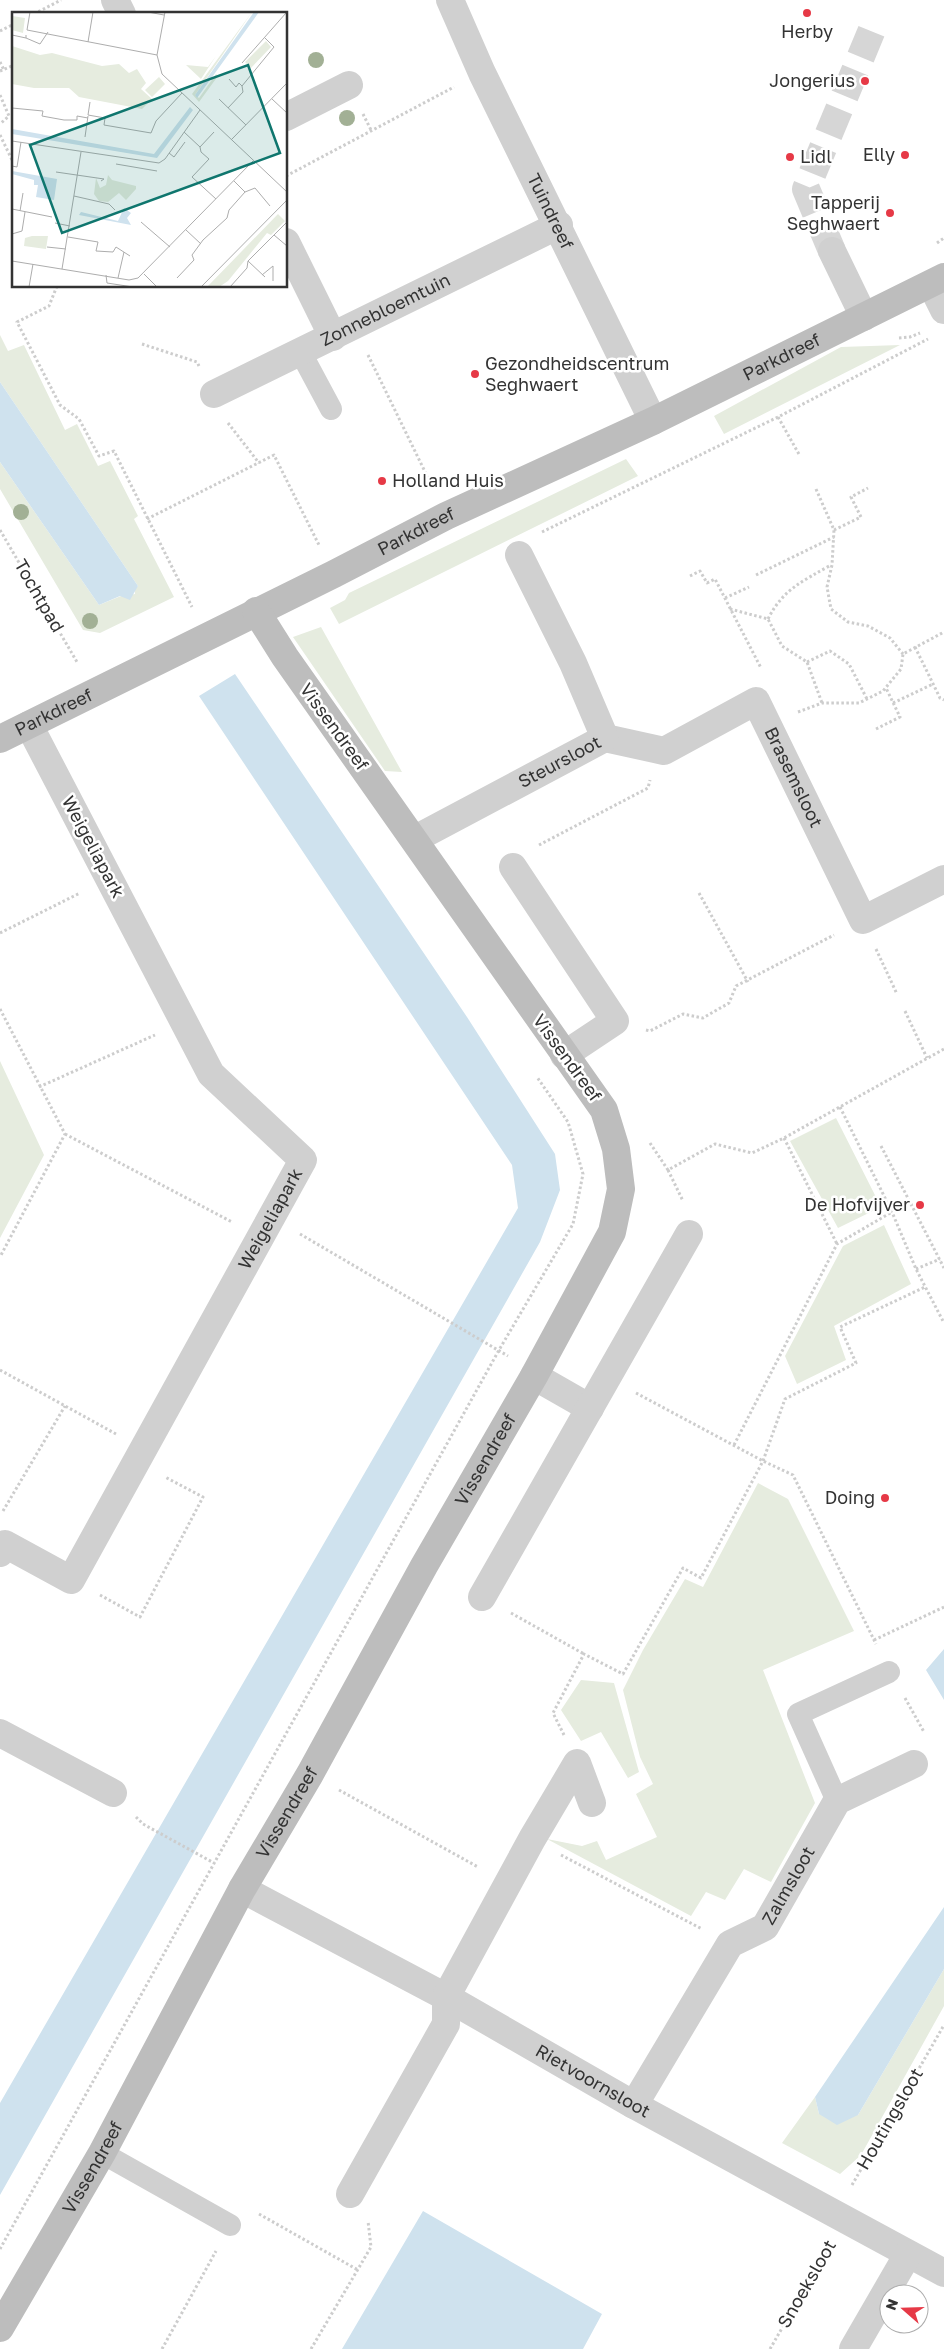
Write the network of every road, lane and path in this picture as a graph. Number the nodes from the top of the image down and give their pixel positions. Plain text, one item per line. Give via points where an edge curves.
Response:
1 (60, 0) edge
2 (115, 0) edge
3 (450, 0) edge
4 (38, 12) edge
5 (121, 12) edge
6 (12, 25) edge
7 (0, 31) edge
8 (0, 62) edge
9 (2, 70) edge
10 (482, 73) junction
11 (348, 85) dead end
12 (0, 95) edge
13 (288, 116) edge
14 (0, 124) edge
15 (0, 135) edge
16 (12, 160) edge
17 (288, 175) edge
18 (558, 225) junction
19 (288, 245) edge
20 (832, 251) tunnel mouth
21 (938, 281) edge
22 (56, 288) edge
23 (944, 310) edge
24 (864, 317) junction
25 (343, 331) junction
26 (935, 336) dead end
27 (301, 353) junction
28 (214, 394) dead end
29 (331, 410) dead end
30 (778, 417) junction
31 (653, 420) junction
32 (800, 456) dead end
33 (816, 488) dead end
34 (868, 488) dead end
35 (446, 516) junction
36 (147, 519) junction
37 (0, 530) edge
38 (834, 530) junction
39 (834, 538) junction
40 (519, 555) joint
41 (832, 565) junction
42 (334, 574) junction
43 (756, 575) dead end
44 (690, 576) dead end
45 (749, 587) dead end
46 (725, 598) junction
47 (192, 607) dead end
48 (730, 608) junction
49 (256, 611) junction
50 (768, 619) junction
51 (944, 632) edge
52 (915, 647) junction
53 (903, 654) junction
54 (77, 662) dead end
55 (807, 662) junction
56 (765, 675) dead end
57 (933, 684) junction
58 (886, 688) junction
59 (868, 699) junction
60 (944, 700) edge
61 (822, 703) junction
62 (893, 703) junction
63 (767, 723) junction
64 (29, 725) junction
65 (876, 729) dead end
66 (606, 738) junction
67 (0, 739) edge
68 (657, 750) junction
69 (414, 840) junction
70 (536, 846) dead end
71 (513, 866) dead end
72 (109, 878) junction
73 (944, 879) edge
74 (699, 893) dead end
75 (863, 920) junction
76 (0, 934) edge
77 (748, 982) junction
78 (896, 994) dead end
79 (0, 1009) edge
80 (905, 1011) dead end
81 (5, 1018) junction
82 (0, 1021) edge
83 (614, 1021) junction
84 (184, 1022) junction
85 (944, 1049) edge
86 (564, 1055) junction
87 (926, 1058) junction
88 (39, 1087) junction
89 (840, 1106) junction
90 (568, 1122) dead end
91 (65, 1134) junction
92 (784, 1138) junction
93 (648, 1140) dead end
94 (880, 1146) dead end
95 (892, 1212) junction
96 (266, 1227) junction
97 (689, 1234) dead end
98 (837, 1244) junction
99 (0, 1257) edge
100 (940, 1259) junction
101 (944, 1268) edge
102 (916, 1269) junction
103 (925, 1287) junction
104 (944, 1323) edge
105 (499, 1350) junction
106 (0, 1370) edge
107 (534, 1376) junction
108 (607, 1377) junction
109 (65, 1406) junction
110 (590, 1408) junction
111 (734, 1445) junction
112 (140, 1456) junction
113 (763, 1461) junction
114 (0, 1516) edge
115 (0, 1553) edge
116 (71, 1580) junction
117 (482, 1597) dead end
118 (944, 1607) edge
119 (874, 1640) junction
120 (889, 1672) junction
121 (0, 1733) edge
122 (928, 1739) dead end
123 (577, 1763) junction
124 (914, 1764) dead end
125 (310, 1774) junction
126 (113, 1793) dead end
127 (837, 1801) junction
128 (592, 1803) dead end
129 (143, 1824) dead end
130 (532, 1839) junction
131 (214, 1863) junction
132 (509, 1884) junction
133 (242, 1890) junction
134 (730, 1944) junction
135 (446, 1997) junction
136 (944, 2025) edge
137 (634, 2105) junction
138 (102, 2154) junction
139 (363, 2169) junction
140 (350, 2194) dead end
141 (840, 2216) junction
142 (230, 2224) junction
143 (0, 2249) edge
144 (908, 2254) junction
145 (358, 2270) junction
146 (944, 2273) edge
147 (0, 2328) edge
148 (162, 2349) edge
149 (311, 2349) edge
150 (770, 2349) edge
151 (853, 2349) edge

1 - 4 path
2 - 5 street
3 - 10 street, Tuindreef
6 - 7 path
8 - 9 path
10 - 17 path
10 - 18 street, Tuindreef
11 - 13 street
12 - 14 path via 9,116
15 - 16 path
18 - 25 street, Zonnebloemtuin
18 - 31 street, Tuindreef
19 - 25 street
20 - 24 street
21 - 23 street
21 - 24 street, Parkdreef
22 - 36 path via 49,306 17,322 60,405 79,419 100,456 114,451
24 - 31 street, Parkdreef
25 - 27 street, Zonnebloemtuin
25 - 35 path
26 - 30 path
27 - 28 street, Zonnebloemtuin
27 - 29 lane
30 - 32 path
30 - 40 path via 523,541
31 - 35 street, Parkdreef
33 - 38 path
34 - 38 path via 851,497 861,517
35 - 42 street, Parkdreef
36 - 42 path via 274,455
36 - 47 path
37 - 54 path, Tochtpad
38 - 39 path
39 - 41 path
39 - 43 path
40 - 66 street, Steursloot via 573,662
41 - 50 path via 789,590 776,602
41 - 53 path via 826,587 831,609 848,622 868,626 890,638
42 - 49 street, Parkdreef
44 - 46 path via 700,571 707,583 715,579
45 - 46 path
46 - 48 path
48 - 50 path
48 - 56 path
49 - 64 street, Parkdreef
49 - 69 street, Vissendreef via 284,657
50 - 55 path via 782,646
51 - 52 path
52 - 53 path
52 - 57 path
53 - 58 path via 901,669
55 - 59 path via 830,651 849,664
55 - 61 path
57 - 60 path
57 - 62 path
58 - 59 path
58 - 62 path
59 - 61 path via 859,703
61 - 63 path
62 - 65 path via 900,717
63 - 68 street, Brasemsloot via 756,700 664,750
63 - 75 street, Brasemsloot
64 - 67 street, Parkdreef
64 - 72 street, Weigeliapark
66 - 68 street
66 - 69 street, Steursloot
68 - 70 path via 648,788
69 - 86 street, Vissendreef
71 - 83 street
72 - 76 path
72 - 84 street, Weigeliapark
73 - 75 street
74 - 77 path
75 - 77 path
75 - 78 path
77 - 83 path via 736,986 729,1003 703,1018 683,1014 650,1031
79 - 81 path
80 - 87 path
81 - 82 path
81 - 88 path
83 - 86 street
84 - 88 path
84 - 96 street, Weigeliapark via 211,1074 303,1160
85 - 87 path
86 - 107 street, Vissendreef via 604,1110 616,1150 621,1189 612,1232
87 - 89 path
88 - 91 path
89 - 92 path
89 - 95 path
90 - 105 path via 583,1174 573,1224
91 - 96 path
91 - 99 path
92 - 93 path via 752,1153 715,1144 668,1170
92 - 98 path
94 - 100 path
95 - 98 path
95 - 102 path
96 - 105 path
96 - 112 street, Weigeliapark
97 - 108 street
98 - 111 path
100 - 101 path
100 - 102 path
102 - 103 path
103 - 104 path
103 - 113 path via 840,1327 856,1363 784,1399
105 - 131 path
106 - 109 path
107 - 110 street
107 - 125 street, Vissendreef via 424,1566
108 - 110 street
108 - 111 path
109 - 112 path
109 - 114 path
110 - 117 street
111 - 113 path
112 - 116 street, Weigeliapark
112 - 116 path via 203,1498 140,1617
113 - 119 path via 793,1475
113 - 123 path via 701,1578 684,1568 623,1674 584,1654 552,1713
115 - 116 street via 5,1544
118 - 119 path
119 - 120 path
120 - 122 path
120 - 127 lane via 798,1714
121 - 126 street
123 - 128 street
123 - 130 street
124 - 127 street
125 - 132 path
125 - 133 street, Vissendreef
127 - 134 street, Zalmsloot via 765,1927
129 - 131 path
130 - 132 street
130 - 134 path
131 - 143 path
132 - 135 street
133 - 135 street, Rietvoornsloot
133 - 138 street, Vissendreef
134 - 137 street
135 - 137 street, Rietvoornsloot
135 - 139 street via 446,2024
136 - 141 path, Houtingsloot
137 - 141 street, Rietvoornsloot
138 - 142 lane
138 - 147 street, Vissendreef
139 - 140 street
139 - 145 path via 371,2248
141 - 144 street, Rietvoornsloot
141 - 150 path, Snoeksloot
142 - 145 path via 258,2213
142 - 148 path
144 - 146 street, Rietvoornsloot
144 - 151 street
145 - 149 path

